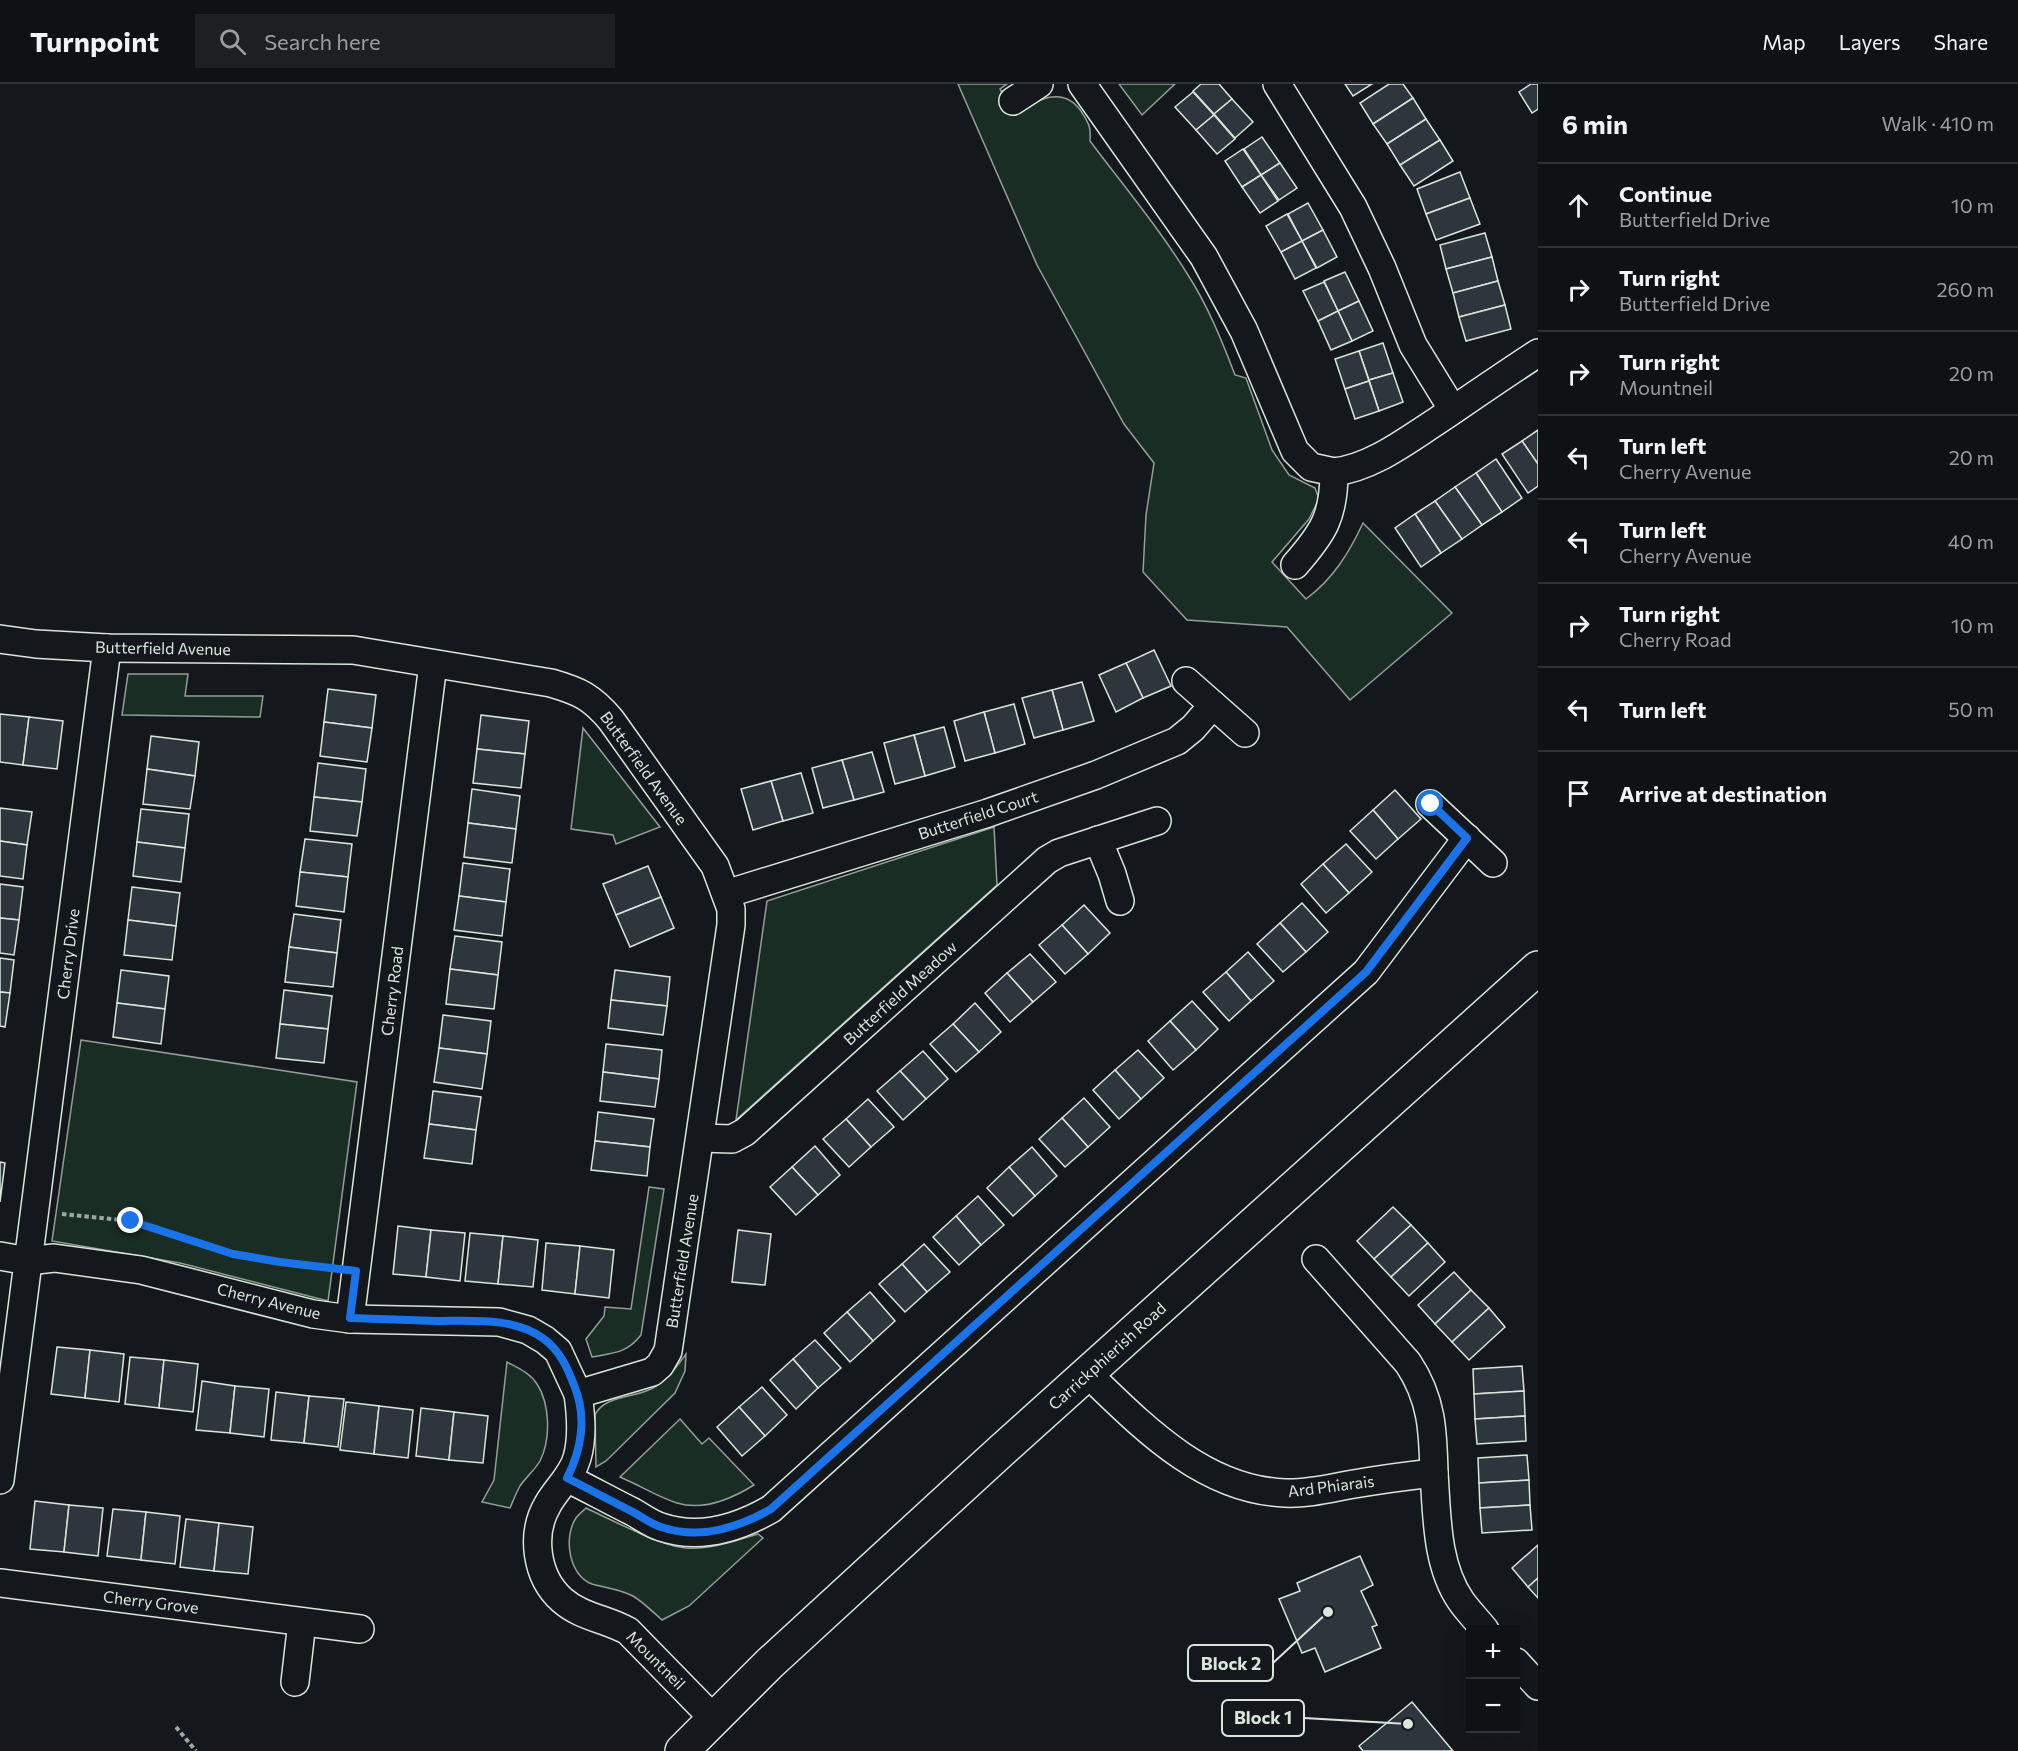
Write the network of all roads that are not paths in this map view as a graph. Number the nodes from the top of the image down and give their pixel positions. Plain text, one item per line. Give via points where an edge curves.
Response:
1 (1039, 84) edge
2 (1082, 84) edge
3 (1277, 84) edge
4 (1013, 101) dead end
5 (1538, 353) edge
6 (1453, 410) junction
7 (1334, 472) junction
8 (1295, 566) dead end
9 (0, 639) edge
10 (107, 648) junction
11 (433, 664) junction
12 (1186, 681) dead end
13 (1213, 705) junction
14 (1245, 733) dead end
15 (1431, 804) dead end
16 (1157, 821) dead end
17 (1467, 838) junction
18 (1098, 840) junction
19 (1493, 862) dead end
20 (726, 894) junction
21 (1120, 901) dead end
22 (1538, 968) edge
23 (701, 1138) junction
24 (0, 1256) edge
25 (1316, 1259) dead end
26 (28, 1261) junction
27 (350, 1318) junction
28 (1087, 1373) junction
29 (578, 1394) junction
30 (1434, 1473) junction
31 (567, 1478) junction
32 (0, 1480) edge
33 (0, 1583) edge
34 (302, 1622) junction
35 (1482, 1625) edge
36 (360, 1629) dead end
37 (1520, 1667) edge
38 (295, 1682) dead end
39 (1538, 1686) edge
40 (713, 1718) junction
41 (682, 1751) edge

1 - 4 street
2 - 7 street via 1204,257 1244,331 1295,451 1311,467
3 - 6 street via 1353,207 1383,268 1413,345
5 - 6 street
6 - 7 street via 1384,454
7 - 8 street via 1332,502 1323,529
9 - 10 street, Butterfield Avenue
10 - 11 street, Butterfield Avenue via 354,650
10 - 26 street, Cherry Drive
11 - 20 street, Butterfield Avenue via 551,682 578,691 597,704 715,866
11 - 27 street, Cherry Road
12 - 13 street
13 - 14 street
13 - 20 street, Butterfield Court via 1177,741 1096,775
15 - 17 street
16 - 18 street, Butterfield Meadow
17 - 19 street
17 - 31 street via 1366,972 771,1509 752,1520 714,1531 661,1527
18 - 21 street
18 - 23 street, Butterfield Meadow via 1047,861 745,1132 732,1139
20 - 23 street, Butterfield Avenue via 731,925
22 - 28 street, Carrickphierish Road
23 - 29 street, Butterfield Avenue via 668,1351 652,1372
24 - 26 street, Cherry Avenue
25 - 30 street via 1419,1379 1431,1415
26 - 27 street, Cherry Avenue via 54,1258 141,1270 313,1314
26 - 32 street, Cherry Drive
27 - 29 street, Cherry Avenue via 499,1322 528,1330 558,1351
28 - 30 street, Ard Phiarais via 1175,1452 1233,1483 1286,1493
28 - 40 street, Carrickphierish Road
29 - 31 street, Mountneil via 581,1442
30 - 35 street via 1445,1566 1460,1600
31 - 40 street, Mountneil via 546,1506 538,1538 541,1569 550,1584 561,1599 577,1610 628,1631
33 - 34 street, Cherry Grove
34 - 36 street, Cherry Grove
34 - 38 street
37 - 39 street
40 - 41 street, Carrickphierish Road

